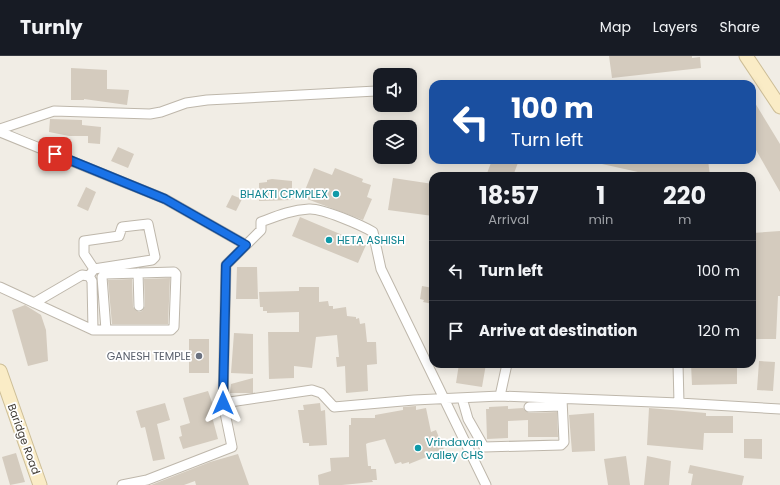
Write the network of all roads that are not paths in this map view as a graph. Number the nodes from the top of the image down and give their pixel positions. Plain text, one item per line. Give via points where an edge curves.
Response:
1 (746, 56) edge
2 (373, 91) edge
3 (780, 107) edge
4 (0, 131) edge
5 (246, 245) junction
6 (91, 273) junction
7 (138, 273) junction
8 (0, 287) edge
9 (34, 303) junction
10 (140, 306) dead end
11 (94, 330) junction
12 (106, 330) junction
13 (429, 366) edge
14 (430, 368) edge
15 (506, 368) edge
16 (678, 368) edge
17 (1, 378) edge
18 (500, 396) junction
19 (462, 398) junction
20 (445, 399) junction
21 (223, 403) junction
22 (562, 403) junction
23 (680, 403) junction
24 (529, 407) dead end
25 (780, 407) edge
26 (484, 446) junction
27 (470, 450) junction
28 (40, 485) edge
29 (122, 485) edge
30 (486, 485) edge

1 - 3 street
2 - 4 street via 207,100 186,103 150,114 54,111
4 - 5 street via 165,199
5 - 13 street via 261,230 261,222 285,212 310,208 373,232 381,269
5 - 21 street via 226,265
6 - 6 street via 152,260 155,257 148,224 122,227 119,236 84,241 84,254
6 - 9 street via 82,275
6 - 11 street
7 - 10 street
7 - 12 street via 104,274 102,277
7 - 12 street via 176,274 174,327 171,330
8 - 9 street
9 - 11 street
11 - 12 street
14 - 20 street
15 - 18 street
16 - 23 street
17 - 28 street, Baridge Road
18 - 19 street
18 - 22 street
19 - 20 street
19 - 26 street via 468,419
20 - 21 street via 334,407 321,392 312,390
20 - 27 street
21 - 29 street via 232,447 147,480
22 - 23 street
22 - 24 street
22 - 26 street via 564,442 561,445
23 - 25 street
26 - 27 street
27 - 30 street

